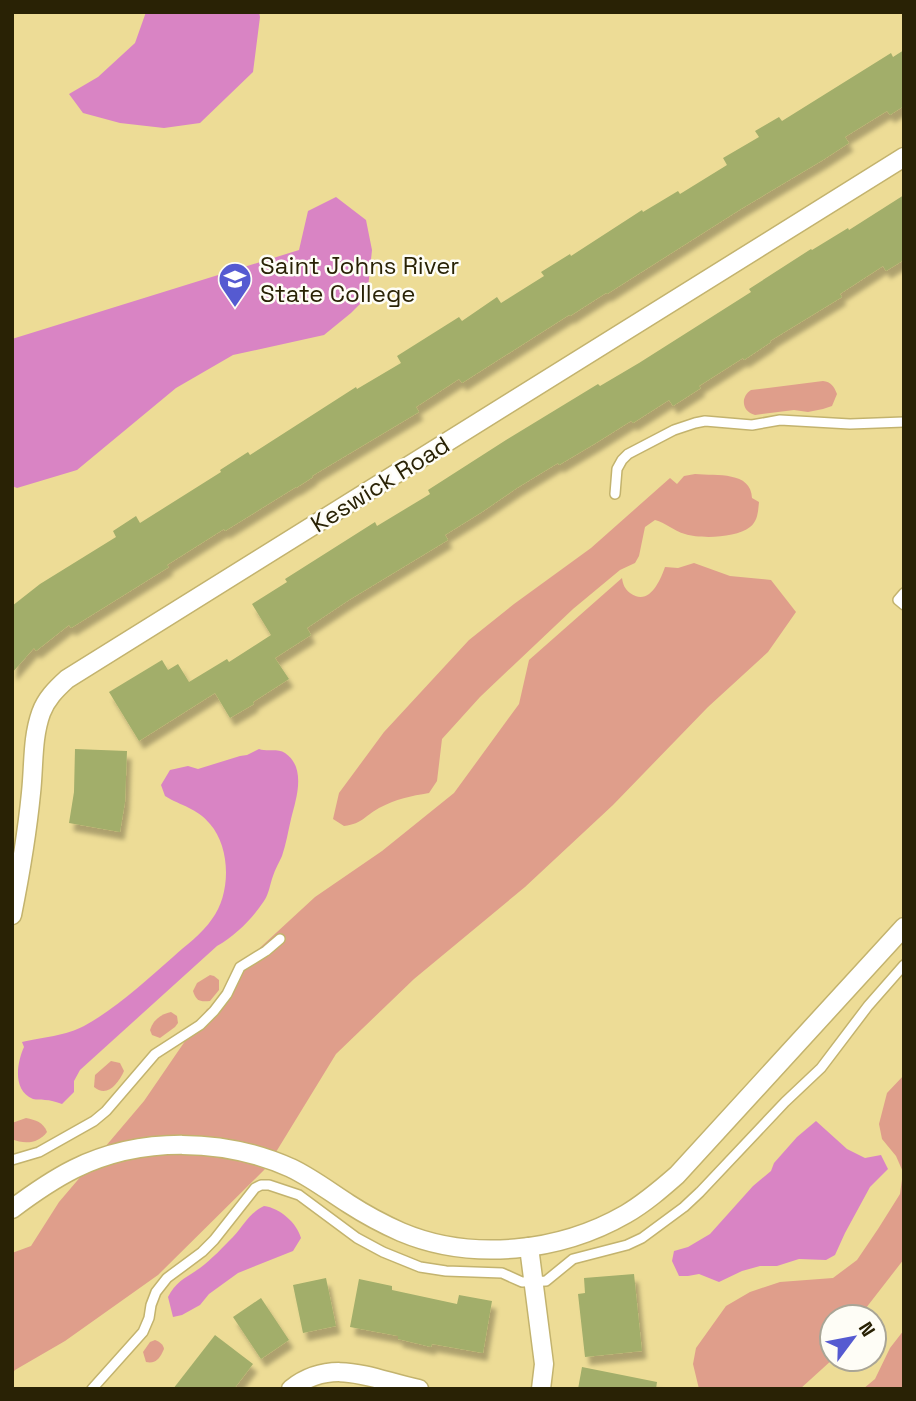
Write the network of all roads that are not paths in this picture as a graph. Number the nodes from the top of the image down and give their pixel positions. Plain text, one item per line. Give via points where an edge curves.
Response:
1 (904, 157) edge
2 (904, 422) edge
3 (615, 494) dead end
4 (904, 593) edge
5 (904, 605) edge
6 (12, 915) edge
7 (904, 927) edge
8 (279, 939) dead end
9 (904, 965) edge
10 (12, 1160) edge
11 (12, 1209) edge
12 (529, 1247) junction
13 (534, 1281) junction
14 (92, 1389) edge
15 (291, 1389) edge
16 (419, 1389) edge
17 (541, 1389) edge

1 - 6 street, Keswick Road via 67,679 42,709 36,727 23,858
2 - 3 lane via 695,423 621,460
4 - 5 lane via 898,600
7 - 12 street via 653,1196 598,1228
8 - 10 lane via 240,967 214,1012 155,1054 94,1121 39,1152
9 - 13 lane via 821,1068 684,1207 642,1238 573,1259 546,1281
11 - 12 street via 48,1183 106,1156 168,1145 200,1145 231,1149 292,1168 375,1220 414,1236 466,1248
12 - 13 street
13 - 14 lane via 522,1282 502,1273 420,1267 357,1238 299,1195 261,1185 202,1252 167,1278 156,1292 143,1332
13 - 17 street via 544,1364
15 - 16 street via 317,1374 335,1371

